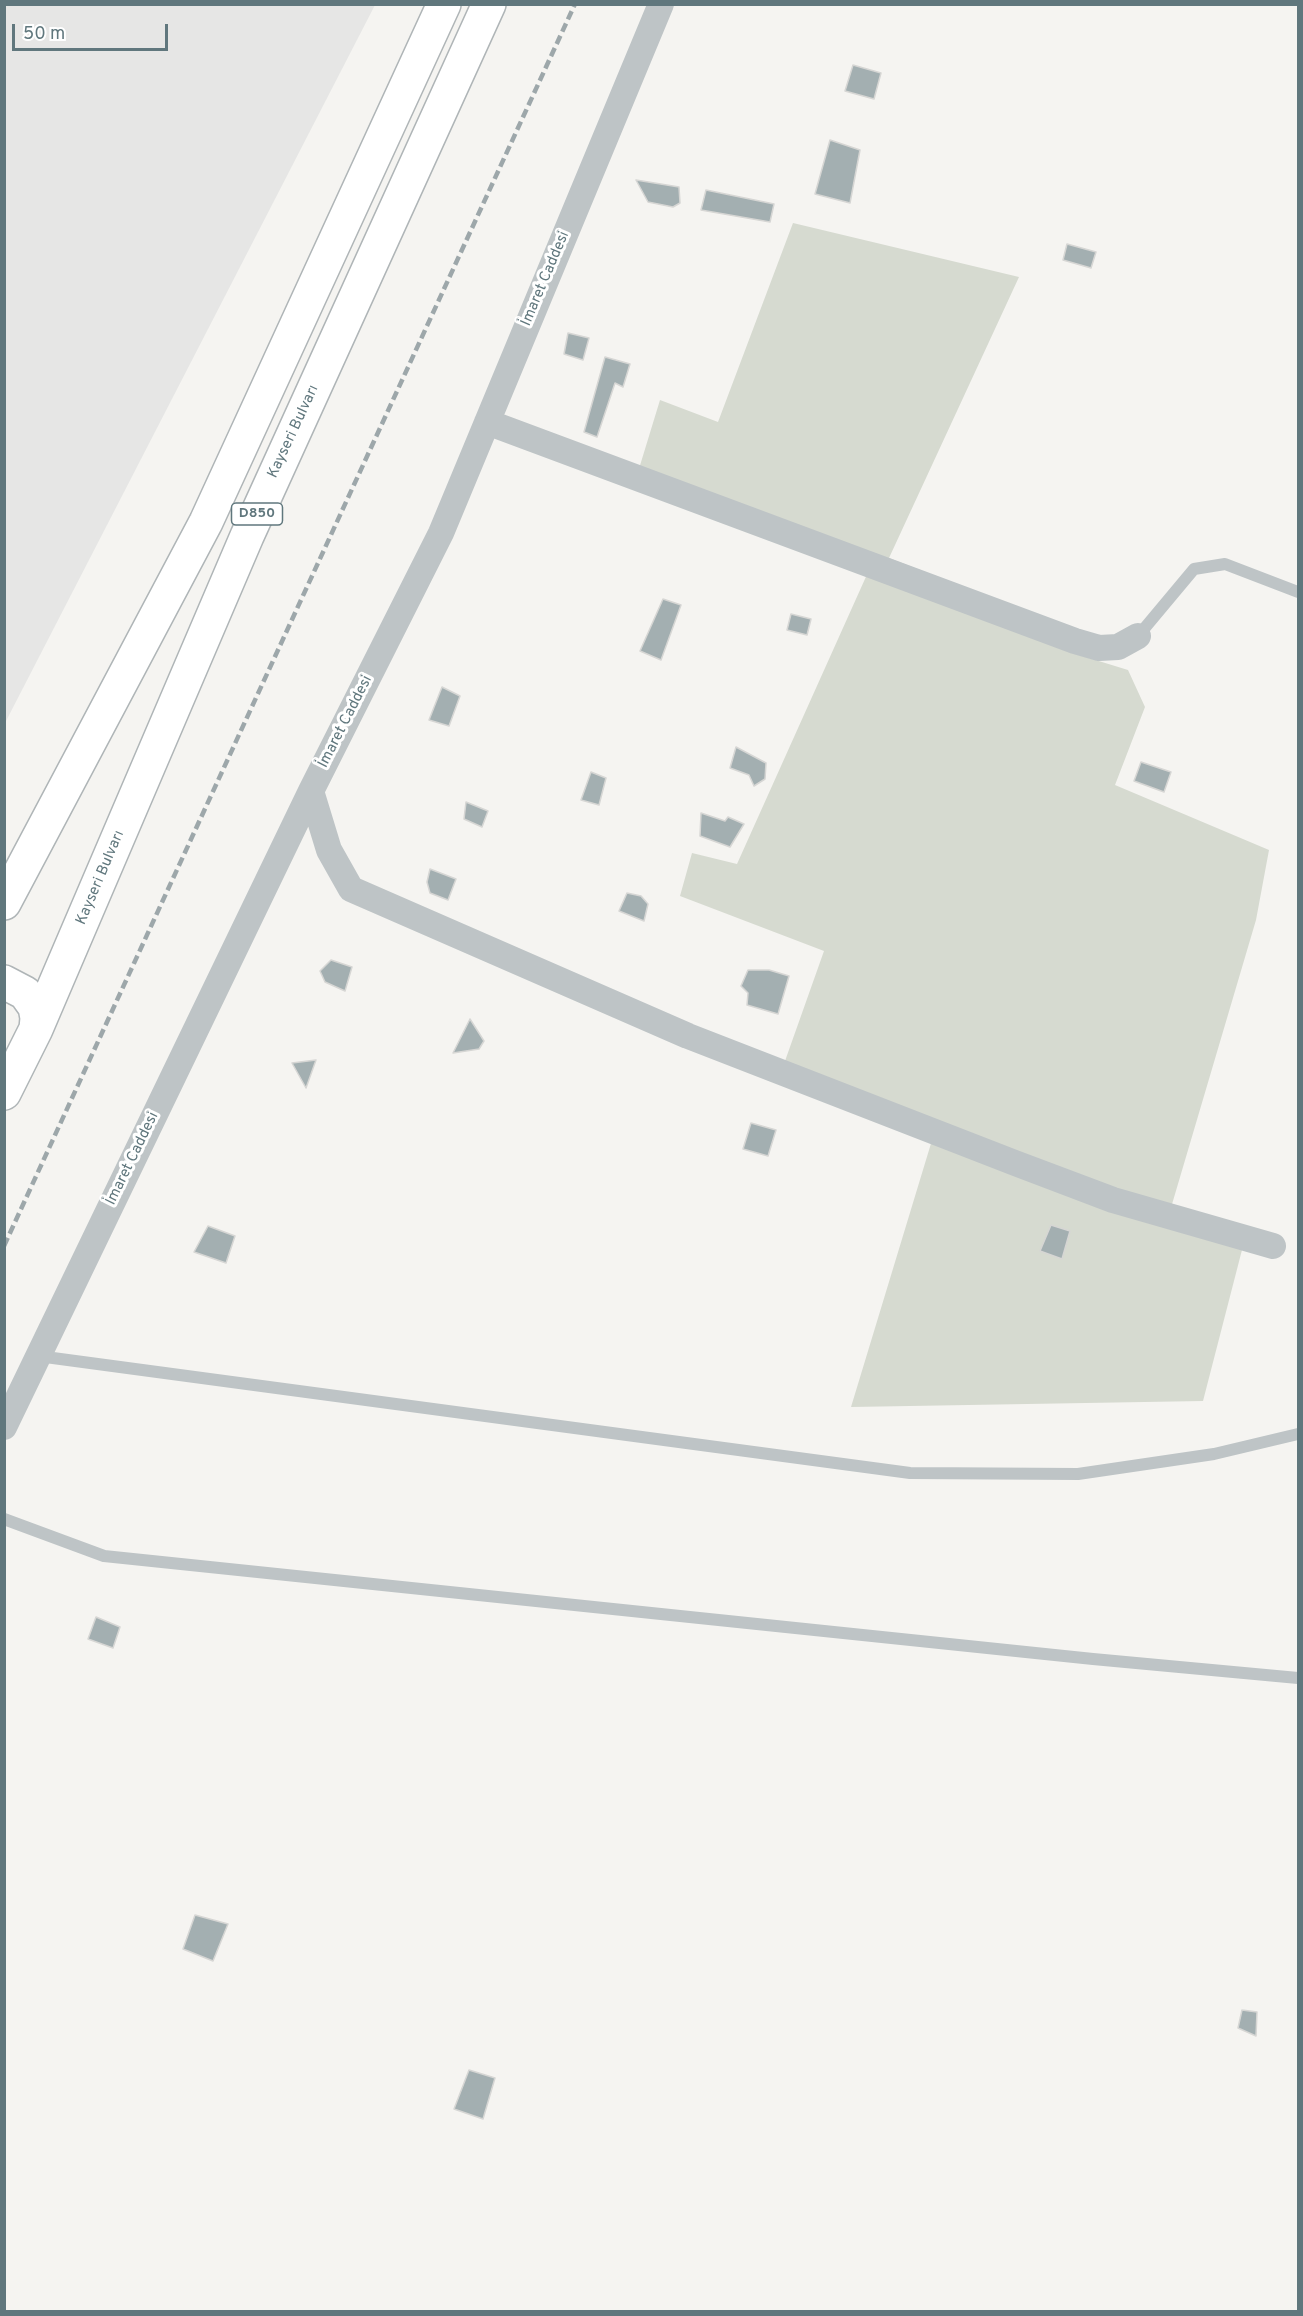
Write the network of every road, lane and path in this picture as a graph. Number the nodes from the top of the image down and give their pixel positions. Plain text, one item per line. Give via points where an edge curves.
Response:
1 (444, 4) edge
2 (489, 4) edge
3 (660, 4) edge
4 (487, 422) junction
5 (1299, 592) edge
6 (1138, 636) joint
7 (311, 790) junction
8 (9, 890) edge
9 (4, 982) edge
10 (22, 1049) edge
11 (4, 1093) edge
12 (1273, 1246) dead end
13 (38, 1356) junction
14 (4, 1427) edge
15 (1299, 1434) edge
16 (4, 1519) edge
17 (1299, 1678) edge

1 - 8 highway, D850 via 206,522
2 - 10 highway, Kayseri Bulvarı / D850 via 247,536
3 - 4 street, İmaret Caddesi
4 - 6 street via 1075,641 1099,648 1118,647
4 - 7 street, İmaret Caddesi via 441,533
5 - 6 lane via 1225,564 1194,569
7 - 12 street via 329,850 351,890 688,1036 1004,1159 1113,1200
7 - 13 street, İmaret Caddesi
9 - 10 highway via 25,993 37,1018
10 - 11 highway, Kayseri Bulvarı
13 - 14 street, İmaret Caddesi
13 - 15 lane via 910,1473 1078,1474 1214,1454
16 - 17 lane via 104,1556

